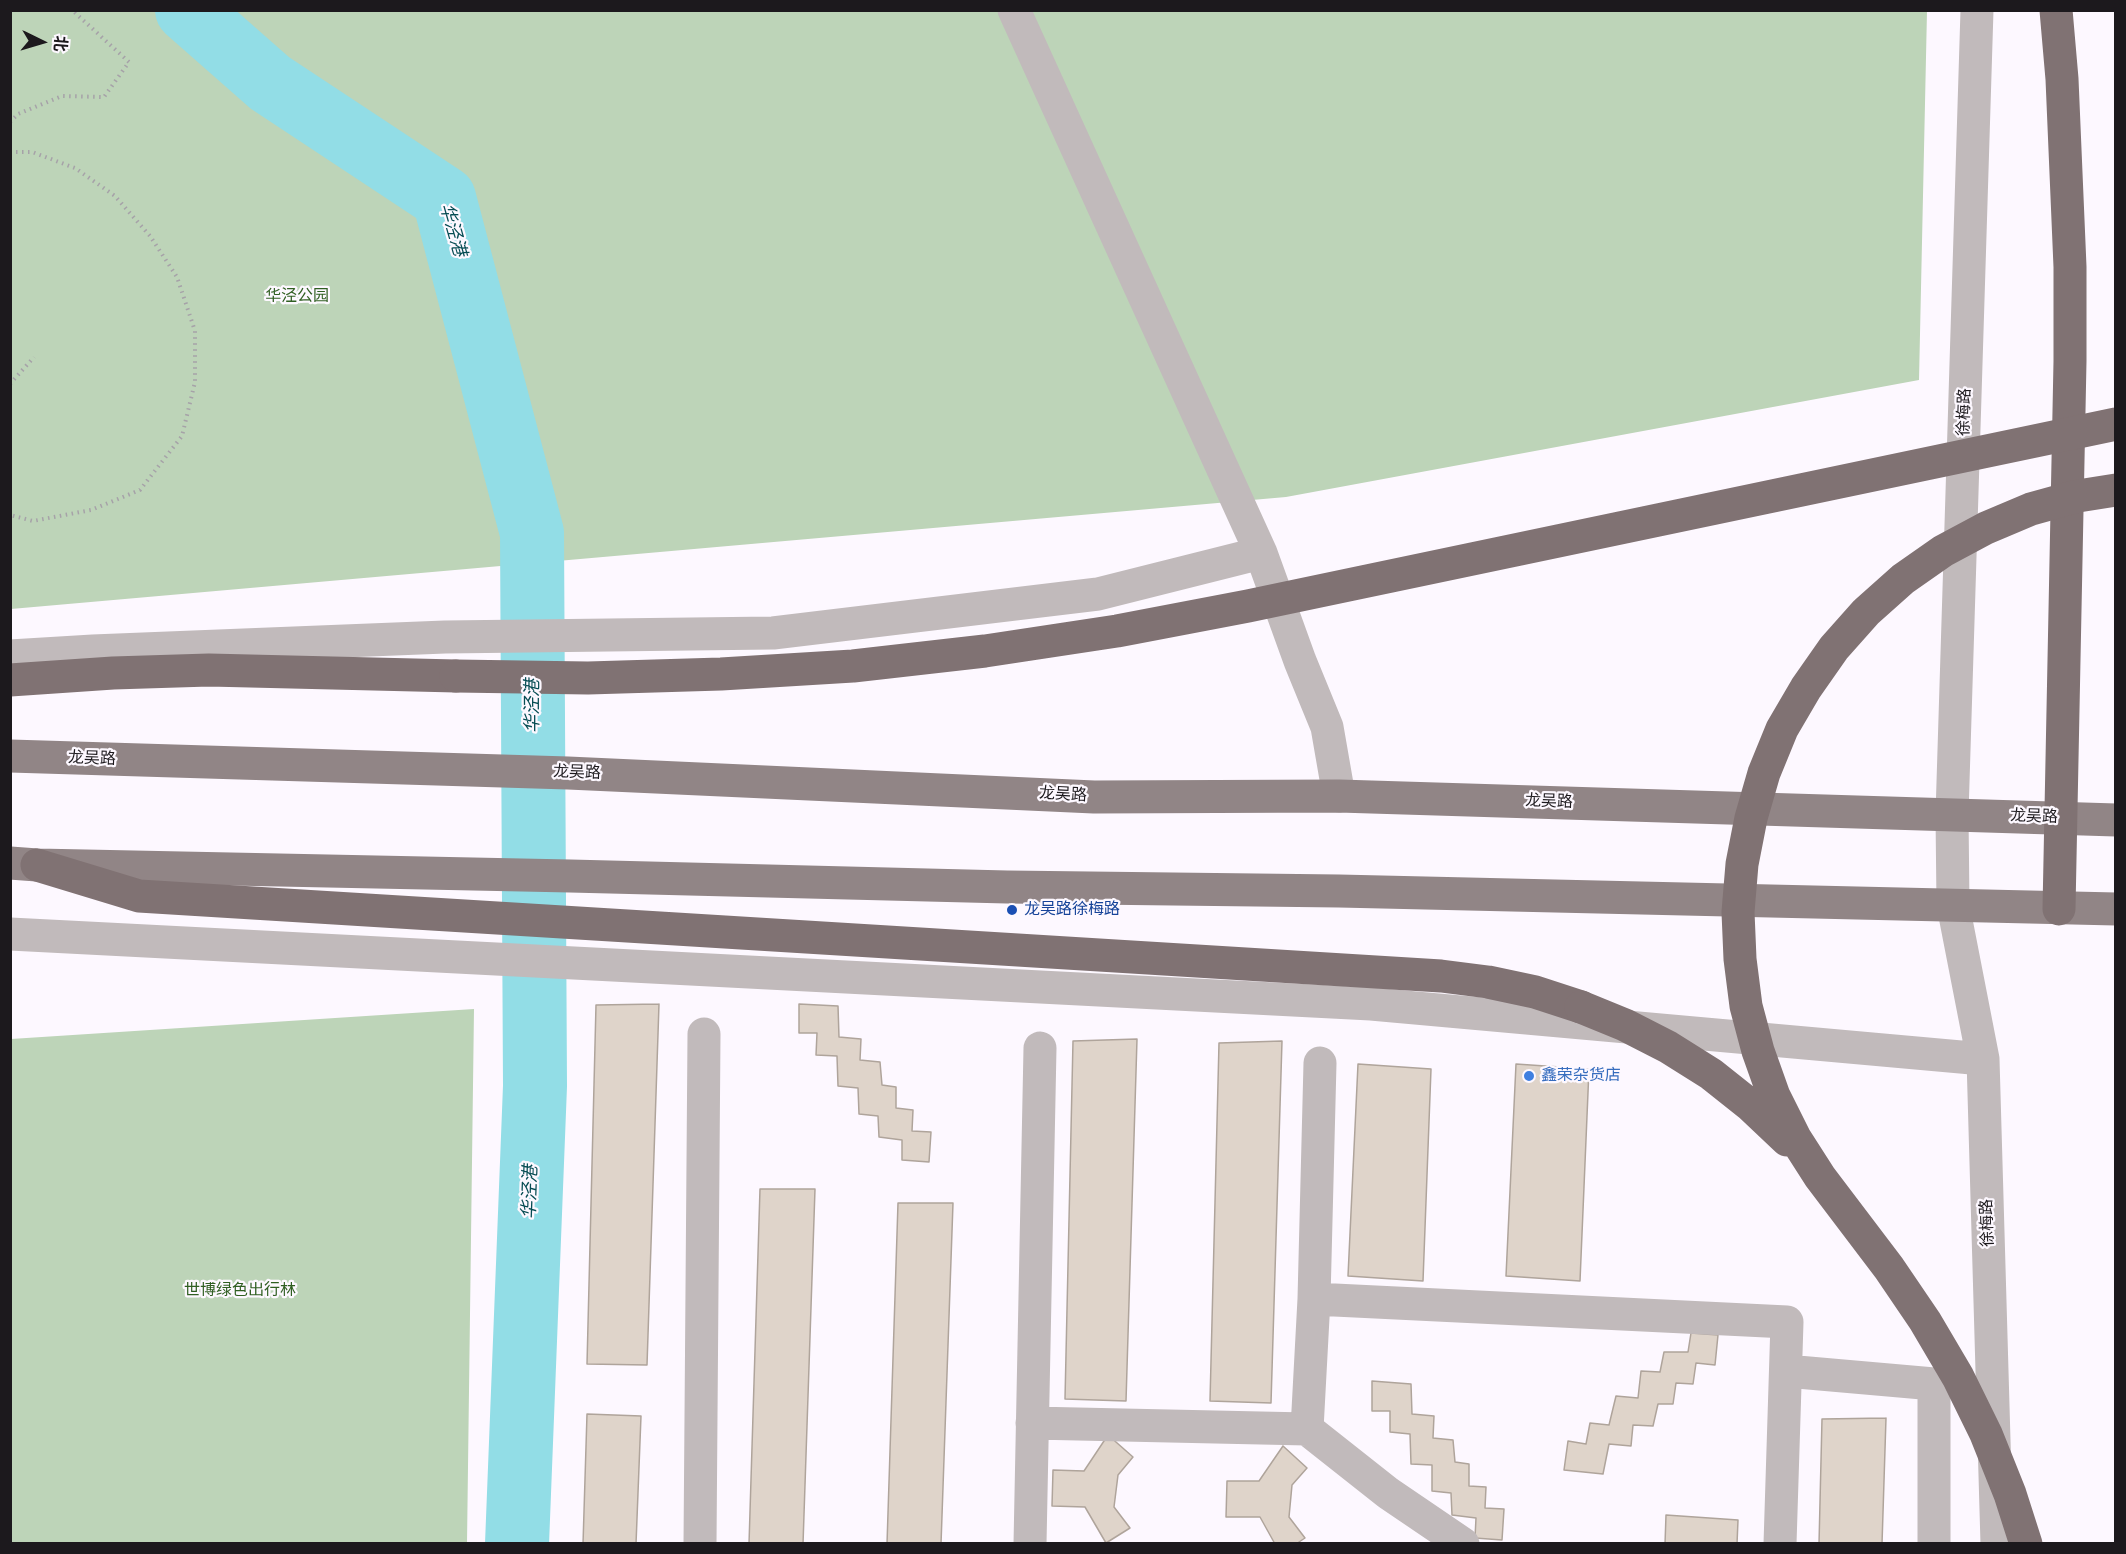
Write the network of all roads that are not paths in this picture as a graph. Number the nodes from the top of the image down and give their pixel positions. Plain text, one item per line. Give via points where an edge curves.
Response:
1 (1014, 10) edge
2 (1977, 10) edge
3 (2056, 10) edge
4 (2115, 424) edge
5 (2115, 490) edge
6 (1261, 553) junction
7 (10, 656) edge
8 (10, 680) edge
9 (10, 756) edge
10 (1339, 796) junction
11 (1952, 814) junction
12 (2061, 818) junction
13 (2115, 820) edge
14 (24, 864) edge
15 (1953, 905) junction
16 (2059, 909) junction
17 (2115, 909) edge
18 (10, 934) edge
19 (704, 1034) dead end
20 (1040, 1048) dead end
21 (1983, 1059) junction
22 (1320, 1063) dead end
23 (1820, 1178) junction
24 (1314, 1299) junction
25 (1786, 1371) junction
26 (1032, 1423) junction
27 (1307, 1429) junction
28 (700, 1544) edge
29 (1030, 1544) edge
30 (1463, 1544) edge
31 (1780, 1544) edge
32 (1934, 1544) edge
33 (1997, 1544) edge
34 (2026, 1544) edge

1 - 6 street
2 - 11 street, 徐梅路
3 - 12 highway via 2070,278
4 - 8 highway, bridge via 1248,606 996,650 853,666 721,674 588,678 209,670
5 - 23 highway, bridge via 2031,509 1943,551 1866,612 1834,648 1782,729 1764,773 1742,864 1740,959 1746,1006 1774,1096
6 - 7 street via 1098,594 772,633 445,637
6 - 10 street via 1327,727
9 - 10 main road, 龙吴路 via 568,773 1094,797
10 - 11 main road, 龙吴路
11 - 12 main road, 龙吴路
11 - 15 street, 徐梅路
12 - 13 main road, 龙吴路
12 - 16 highway
14 - 15 main road
14 - 23 highway, bridge via 139,896 1488,982 1581,1007 1668,1047 1750,1105
15 - 16 main road
15 - 21 street, 徐梅路
16 - 17 main road
18 - 21 street via 1371,1004
19 - 28 street
20 - 26 street
21 - 33 street, 徐梅路
22 - 24 street
23 - 34 highway, bridge via 1925,1321 1958,1377 1986,1434
24 - 25 street via 1787,1322
24 - 27 street
25 - 31 street
25 - 32 street via 1934,1384
26 - 27 street
26 - 29 street
27 - 30 street via 1388,1493

